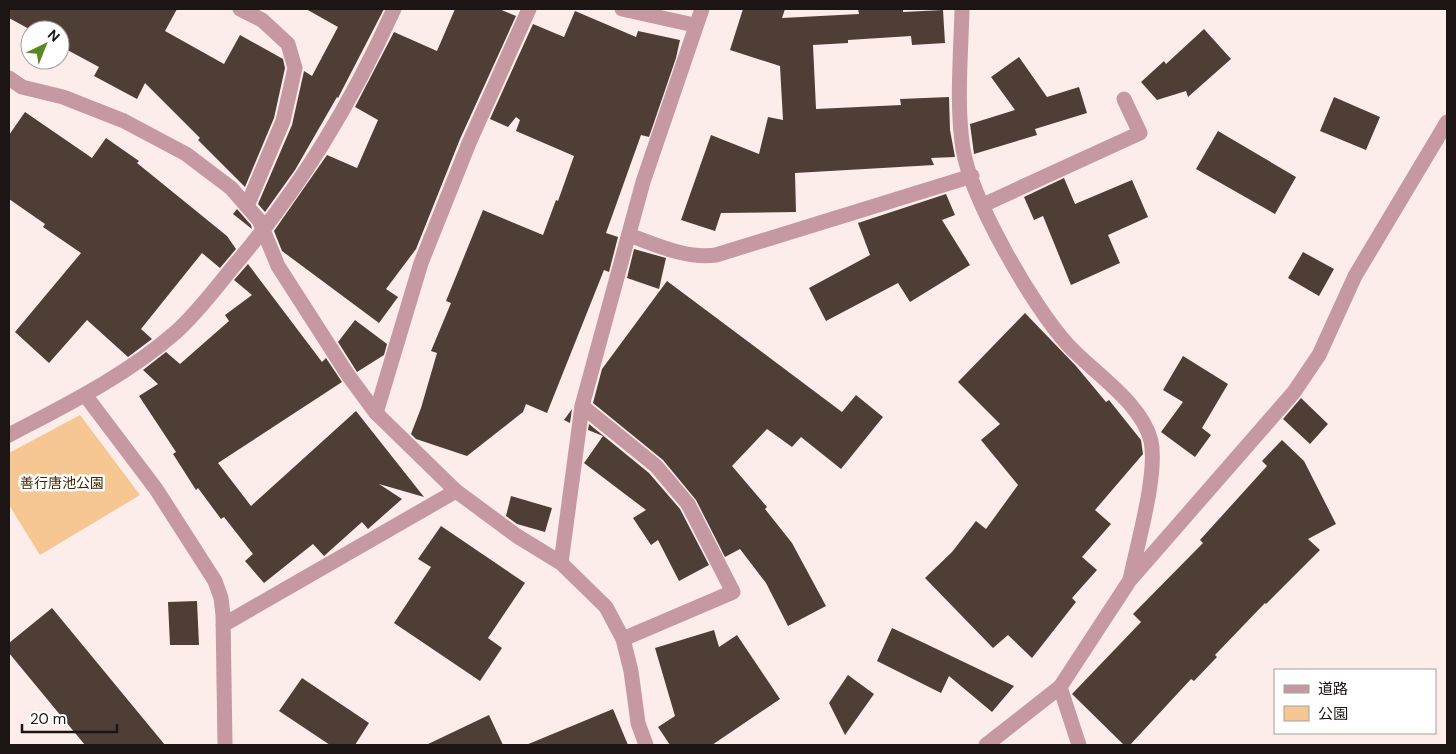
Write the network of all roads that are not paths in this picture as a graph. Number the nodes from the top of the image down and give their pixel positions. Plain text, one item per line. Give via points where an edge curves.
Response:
1 (240, 9) edge
2 (394, 9) edge
3 (529, 9) edge
4 (622, 9) edge
5 (702, 9) edge
6 (962, 9) edge
7 (694, 25) junction
8 (9, 78) edge
9 (1124, 99) dead end
10 (1447, 122) edge
11 (972, 176) junction
12 (983, 205) junction
13 (247, 206) junction
14 (264, 231) junction
15 (629, 236) junction
16 (85, 394) junction
17 (582, 406) junction
18 (376, 412) junction
19 (9, 435) edge
20 (456, 492) junction
21 (561, 563) junction
22 (1130, 580) junction
23 (223, 625) junction
24 (623, 639) junction
25 (1060, 687) junction
26 (224, 745) edge
27 (646, 745) edge
28 (986, 745) edge
29 (1079, 745) edge

1 - 13 street via 262,20 288,44 295,68 283,121
2 - 14 street via 344,110 317,156
3 - 18 street via 469,143 421,263
4 - 7 street
5 - 7 street
6 - 11 street via 961,123 963,150
7 - 15 street via 643,182
8 - 13 street via 22,87 63,97 124,121 186,154 231,188
9 - 12 street via 1140,133
10 - 22 street via 1355,276 1319,355 1299,384
11 - 12 street
11 - 15 street via 716,255 684,254
12 - 22 street via 1041,310 1072,350 1140,417 1151,441 1152,470
13 - 14 street via 260,220
14 - 16 street via 176,332
14 - 18 street via 278,266 348,375
15 - 17 street
16 - 19 street
16 - 23 street via 156,489 215,581 221,598
17 - 21 street
17 - 24 street via 656,466 688,504 733,592
18 - 20 street
20 - 21 street
20 - 23 street
21 - 24 street via 606,607
22 - 25 street
23 - 26 street
24 - 27 street via 638,723
25 - 28 street
25 - 29 street

